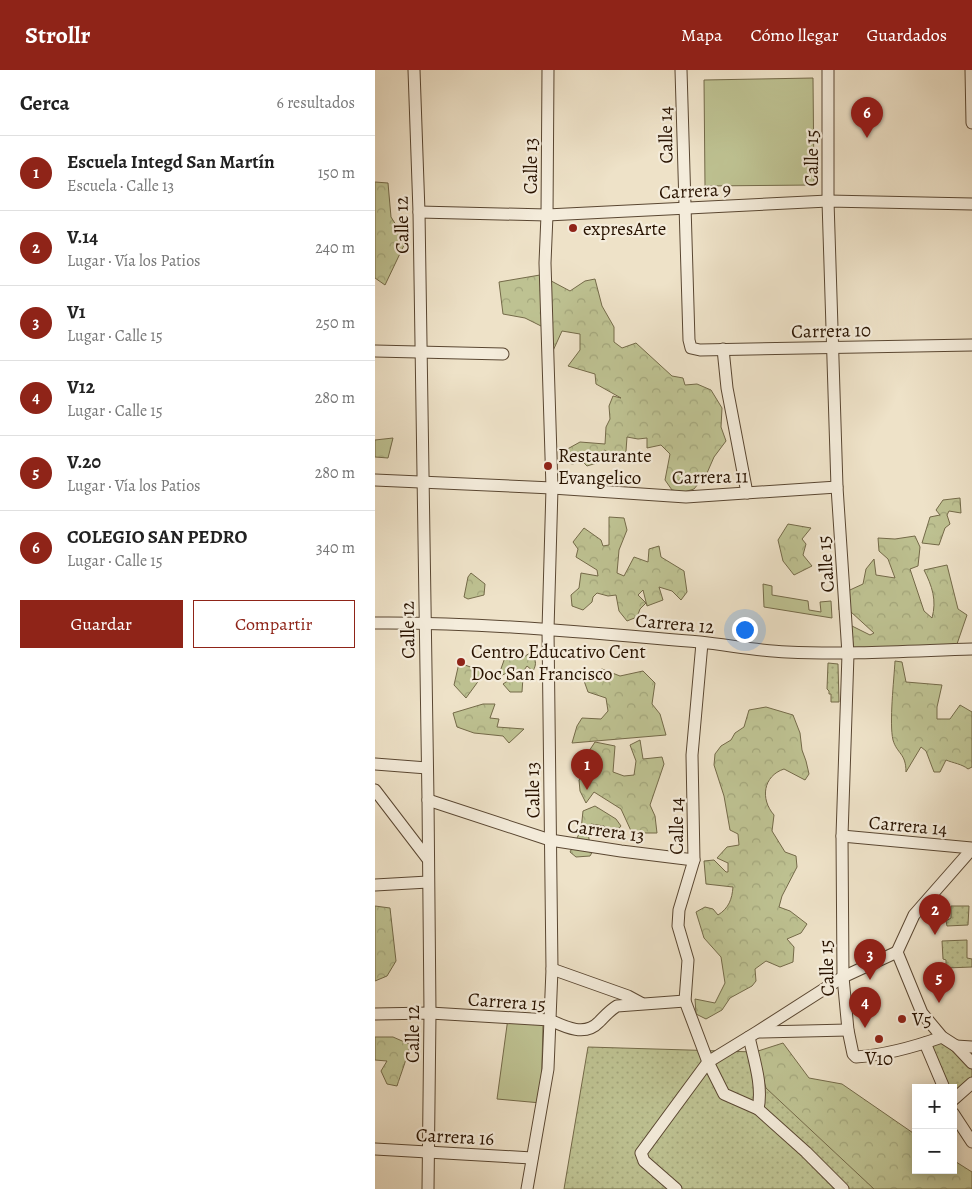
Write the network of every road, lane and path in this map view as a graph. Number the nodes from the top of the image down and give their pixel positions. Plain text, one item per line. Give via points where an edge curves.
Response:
1 (413, 70) edge
2 (547, 70) edge
3 (681, 70) edge
4 (828, 70) edge
5 (971, 70) edge
6 (972, 123) edge
7 (828, 201) junction
8 (972, 204) edge
9 (684, 208) junction
10 (419, 212) junction
11 (547, 215) junction
12 (972, 345) edge
13 (833, 347) junction
14 (691, 348) joint
15 (723, 350) junction
16 (375, 351) edge
17 (421, 353) junction
18 (503, 354) dead end
19 (375, 480) edge
20 (423, 482) junction
21 (837, 487) junction
22 (552, 488) junction
23 (747, 493) junction
24 (424, 622) junction
25 (375, 623) edge
26 (548, 630) junction
27 (702, 642) junction
28 (972, 649) edge
29 (848, 654) junction
30 (375, 764) edge
31 (427, 768) junction
32 (375, 790) edge
33 (428, 800) junction
34 (842, 836) junction
35 (551, 840) junction
36 (972, 849) edge
37 (427, 858) junction
38 (694, 860) junction
39 (428, 882) junction
40 (375, 885) edge
41 (897, 952) junction
42 (552, 969) junction
43 (843, 977) junction
44 (685, 1001) junction
45 (641, 1003) junction
46 (430, 1013) junction
47 (375, 1014) edge
48 (550, 1020) junction
49 (847, 1030) junction
50 (753, 1035) junction
51 (942, 1036) junction
52 (925, 1043) junction
53 (956, 1046) junction
54 (972, 1047) edge
55 (708, 1062) junction
56 (972, 1063) edge
57 (972, 1083) edge
58 (942, 1084) edge
59 (957, 1096) edge
60 (758, 1109) junction
61 (957, 1119) edge
62 (972, 1142) edge
63 (375, 1149) edge
64 (428, 1153) junction
65 (532, 1158) junction
66 (428, 1189) edge
67 (527, 1189) edge
68 (675, 1189) edge
69 (843, 1189) edge

1 - 10 street, Calle 12
2 - 11 street, Calle 13
3 - 9 street, Calle 14
4 - 7 street, Calle 15
5 - 6 street
7 - 8 street, Carrera 9
7 - 9 street, Carrera 9
7 - 13 street, Calle 15
9 - 11 street, Carrera 9
9 - 14 street, Calle 14
10 - 11 street, Carrera 9
10 - 17 street, Calle 12
11 - 22 street, Calle 13 via 545,263
12 - 13 street, Carrera 10
13 - 15 street, Carrera 10
13 - 21 street, Calle 15
14 - 15 street, Carrera 10
15 - 23 street
16 - 17 street
17 - 18 street
17 - 20 street, Calle 12
19 - 20 street, Carrera 11
20 - 22 street, Carrera 11
20 - 24 street, Calle 12
21 - 23 street, Carrera 11
21 - 29 street, Calle 15
22 - 23 street, Carrera 11 via 686,496
22 - 26 street, Calle 13
24 - 25 street, Carrera 12
24 - 26 street, Carrera 12
24 - 31 street, Calle 12
26 - 27 street, Carrera 12
26 - 35 street, Calle 13
27 - 29 street, Carrera 12 via 785,652
27 - 38 street, Calle 14 via 692,755
28 - 29 street, Carrera 12
29 - 34 street, Calle 15
30 - 31 street
31 - 33 street, Calle 12
32 - 37 street
33 - 35 street, Carrera 13
33 - 37 street, Calle 12
34 - 36 street, Carrera 14
34 - 43 street, Calle 15
35 - 38 street, Carrera 13
35 - 42 street, Calle 13
36 - 41 street via 915,915
37 - 39 street, Calle 12
38 - 44 street, Calle 14 via 679,910 678,926 688,960
39 - 40 street
39 - 46 street, Calle 12
41 - 43 street
41 - 51 street via 922,1013
42 - 45 street
42 - 48 street, Calle 13
43 - 49 street, Calle 15
43 - 50 street
44 - 45 street, Carrera 15
44 - 55 street, Calle 14
45 - 48 street, Carrera 15 via 617,1006 591,1029 568,1028
46 - 47 street, Carrera 15
46 - 48 street, Carrera 15
46 - 64 street, Calle 12
48 - 65 street, Calle 13 via 548,1069
49 - 50 street
49 - 52 street, Calle 15 via 856,1057 879,1055
50 - 55 street
50 - 60 street via 759,1084
51 - 52 street
51 - 53 street
52 - 58 street
53 - 54 street
53 - 56 street
55 - 60 street, Calle 14 via 724,1094
55 - 68 street via 641,1153 644,1162
57 - 59 street
60 - 69 street, Calle 14
61 - 62 street
63 - 64 street, Carrera 16
64 - 65 street, Carrera 16
64 - 66 street, Calle 12
65 - 67 street, Calle 13

